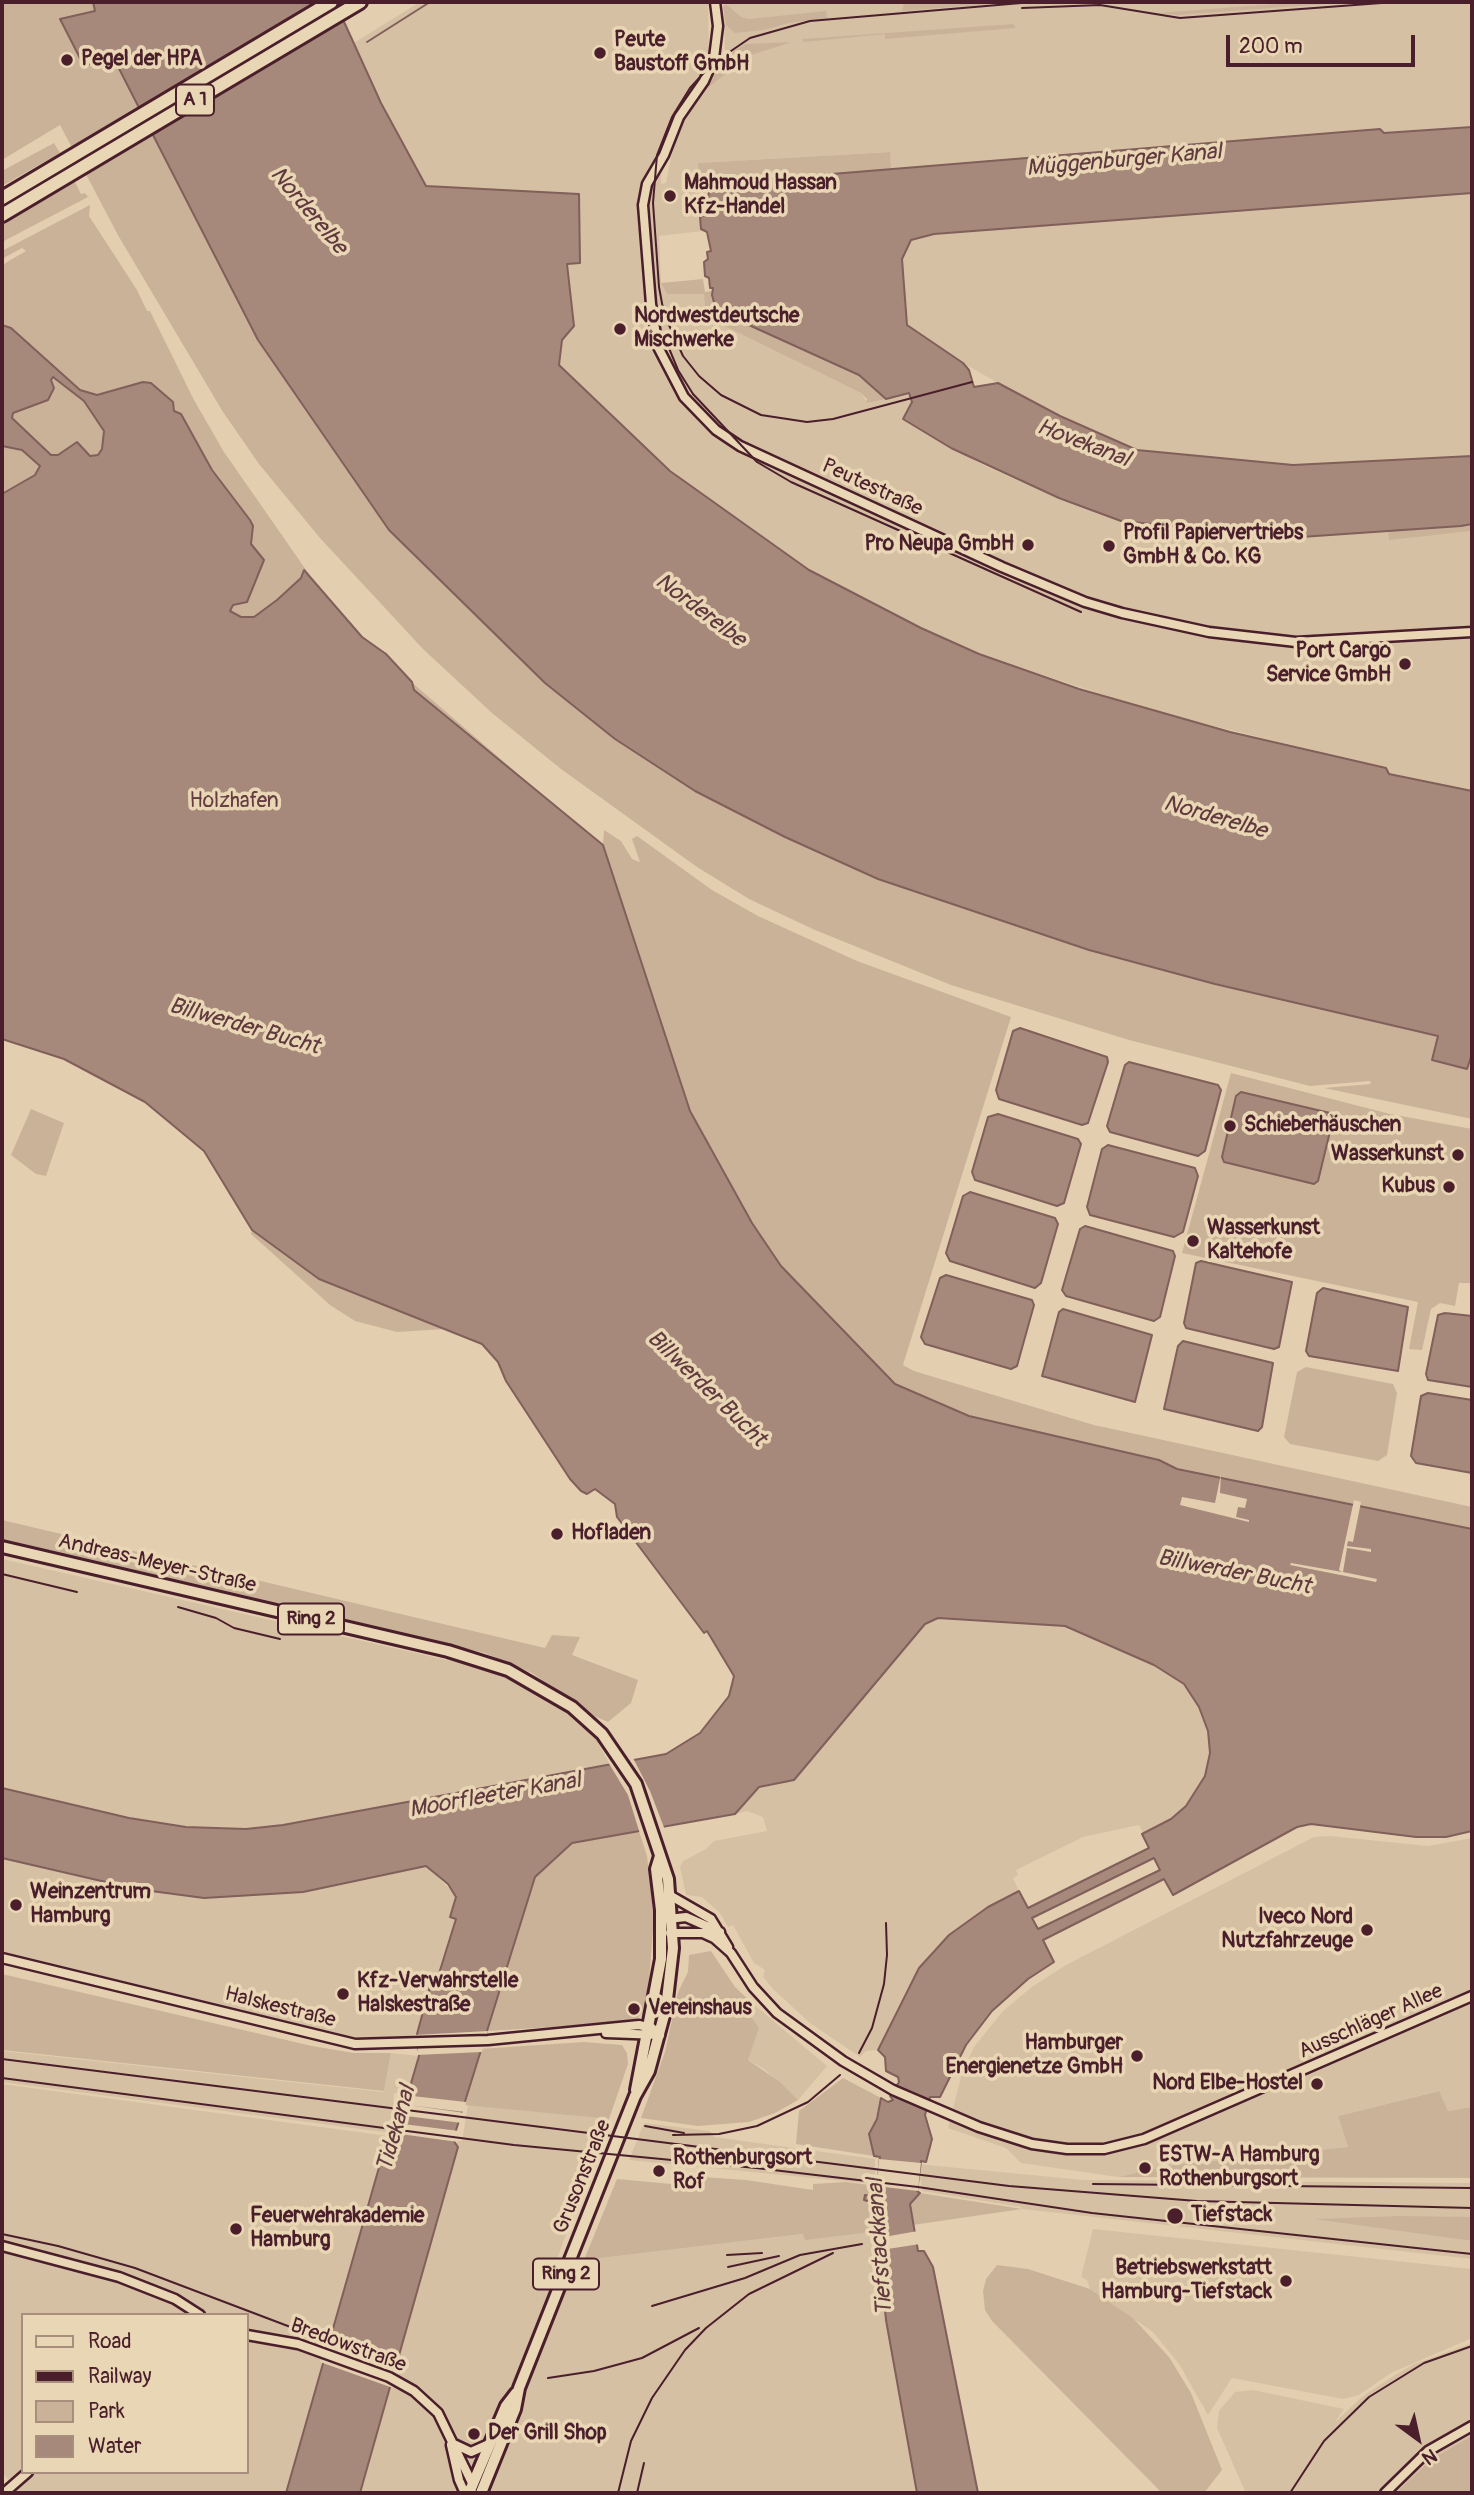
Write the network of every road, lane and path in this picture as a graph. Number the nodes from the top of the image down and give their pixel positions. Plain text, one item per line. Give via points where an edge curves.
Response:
1 (331, 2) edge
2 (360, 2) edge
3 (715, 2) edge
4 (2, 198) edge
5 (2, 215) edge
6 (1472, 632) edge
7 (2, 1547) edge
8 (660, 1856) junction
9 (671, 1896) junction
10 (673, 1917) junction
11 (662, 1926) junction
12 (720, 1932) junction
13 (673, 1933) junction
14 (731, 1953) junction
15 (2, 1958) edge
16 (1472, 1996) edge
17 (648, 2032) junction
18 (660, 2035) junction
19 (635, 2096) junction
20 (2, 2246) edge
21 (197, 2313) edge
22 (248, 2335) edge
23 (519, 2388) junction
24 (1472, 2426) edge
25 (451, 2442) junction
26 (489, 2444) junction
27 (25, 2475) edge
28 (473, 2491) edge
29 (4, 2493) edge
30 (1385, 2493) edge

1 - 4 highway, A 1
2 - 5 highway, A 1
3 - 6 street, Peutestraße via 718,40 712,64 647,184 643,205 659,347 684,397 716,430 740,446 1012,571 1122,613 1219,634 1296,642
7 - 8 main road, Andreas-Meyer-Straße / Ring 2 via 463,1655 508,1670 572,1707 612,1746 636,1784
8 - 9 main road, Andreas-Meyer-Straße / Ring 2
8 - 11 main road, Andreas-Meyer-Straße / Ring 2 via 656,1869
9 - 10 main road, Andreas-Meyer-Straße / Ring 2
9 - 12 street, Ausschläger Allee via 704,1913
10 - 11 street
10 - 12 street via 692,1918
10 - 13 main road, Grusonstraße / Ring 2
11 - 13 street, Ausschläger Allee
11 - 17 main road, Grusonstraße / Ring 2
12 - 14 street, Ausschläger Allee
13 - 14 street, Ausschläger Allee via 703,1933
13 - 18 main road, Grusonstraße / Ring 2
14 - 16 street, Ausschläger Allee via 753,1987 778,2013 843,2061 961,2121 1032,2144 1067,2149 1111,2148 1193,2119
15 - 17 street, Halskestraße via 336,2041 413,2045
17 - 18 street
17 - 19 main road, Grusonstraße / Ring 2
18 - 19 main road, Grusonstraße / Ring 2
19 - 23 main road, Grusonstraße / Ring 2
20 - 21 street via 119,2277 175,2299
22 - 25 street, Bredowstraße via 318,2351 400,2382 438,2413
23 - 26 main road, Grusonstraße / Ring 2
23 - 28 main road, Grusonstraße / Ring 2 via 515,2409
24 - 30 street via 1428,2451
25 - 26 street via 471,2452
25 - 28 street, Bredowstraße
26 - 28 main road, Grusonstraße / Ring 2
27 - 29 street

